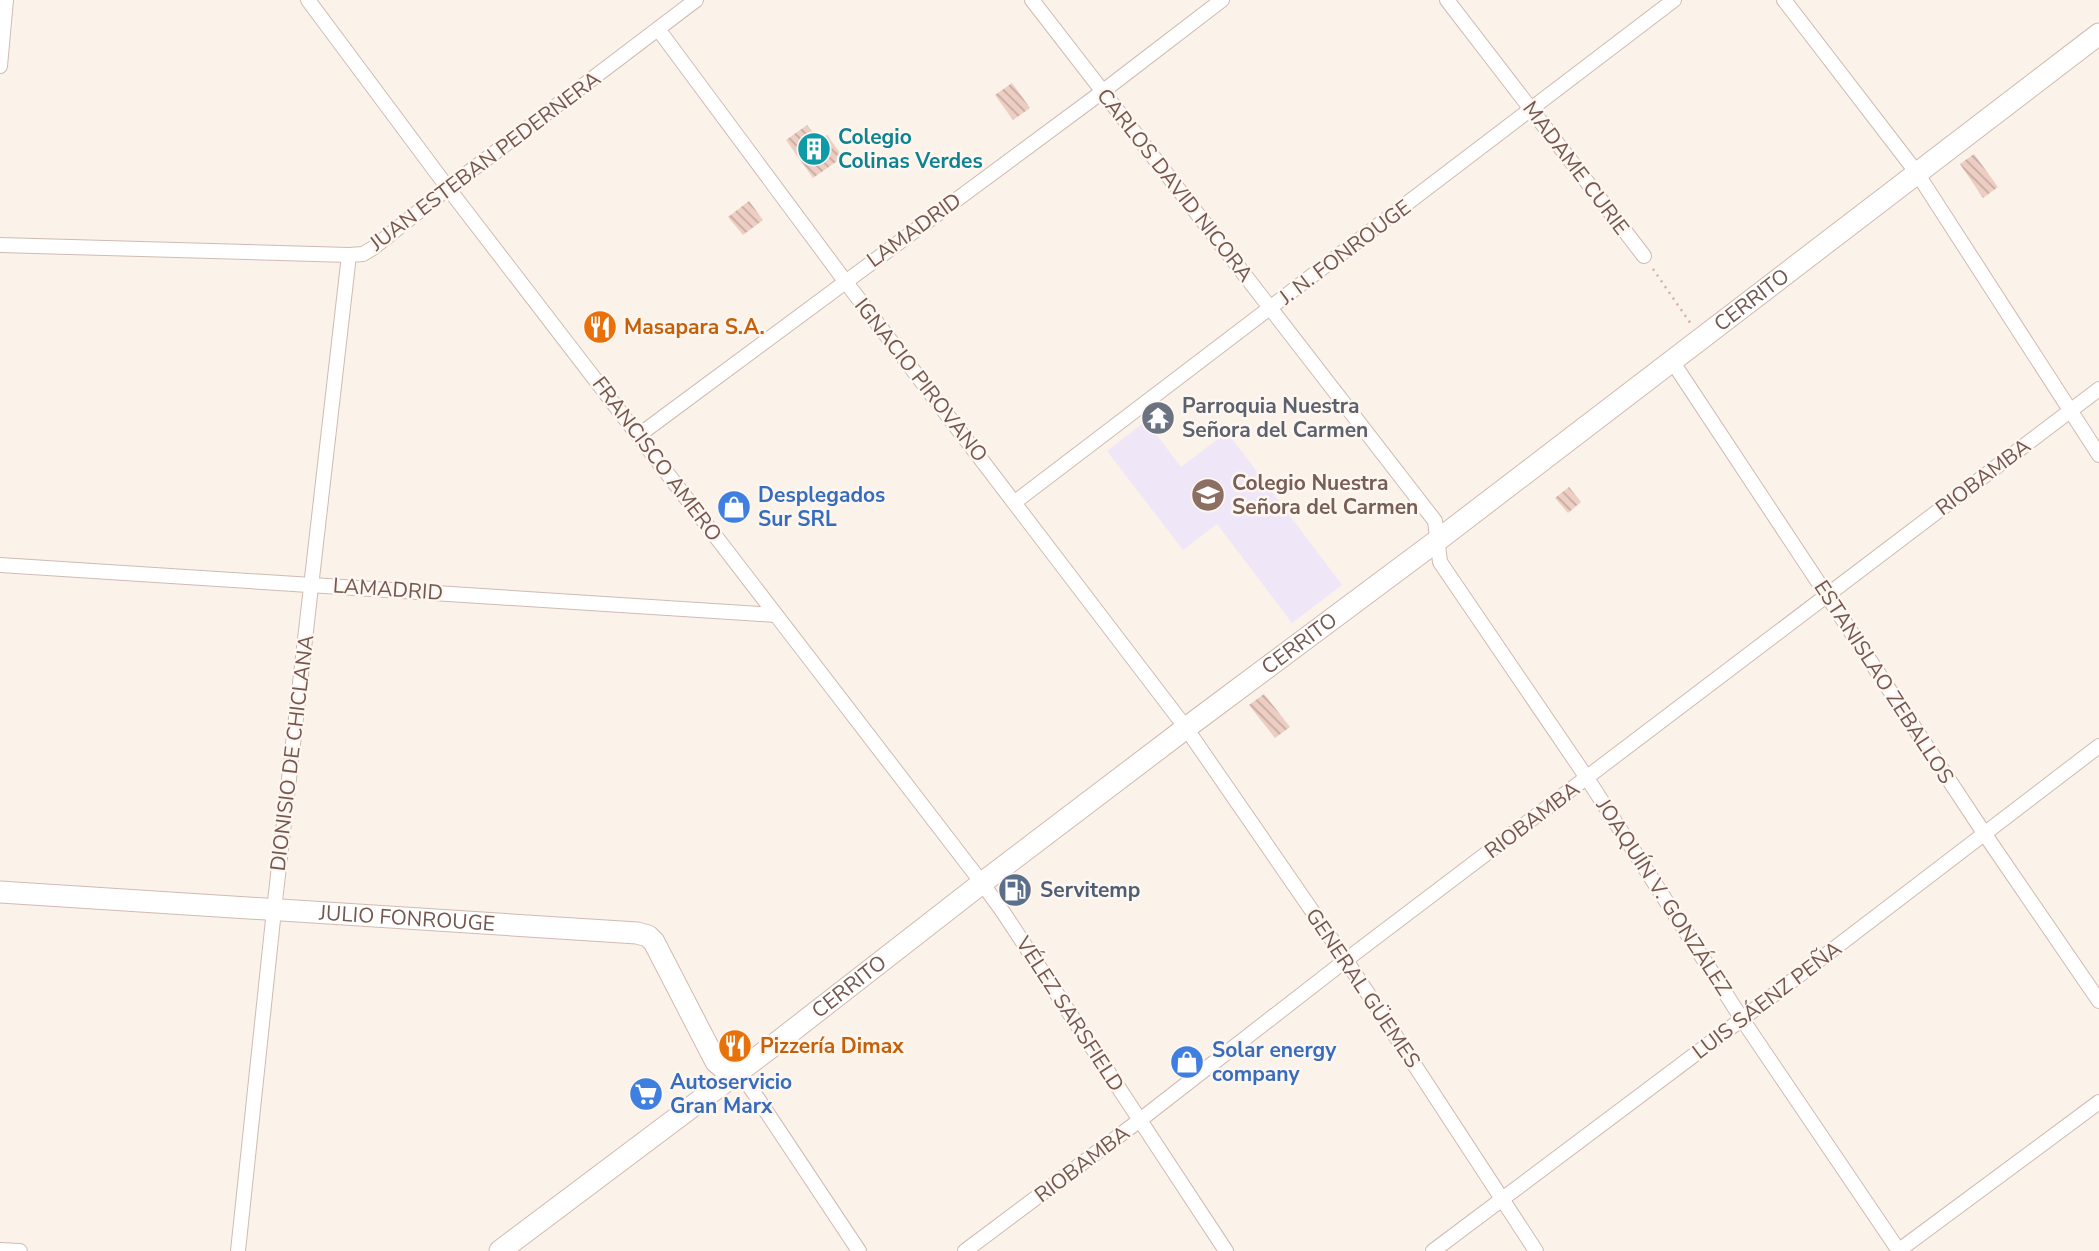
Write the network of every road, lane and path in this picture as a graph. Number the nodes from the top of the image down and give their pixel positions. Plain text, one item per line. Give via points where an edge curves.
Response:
1 (6, 0) edge
2 (308, 0) edge
3 (696, 0) edge
4 (1032, 0) edge
5 (1222, 0) edge
6 (1447, 0) edge
7 (1674, 0) edge
8 (1784, 0) edge
9 (658, 29) junction
10 (2099, 34) edge
11 (0, 66) edge
12 (1102, 92) junction
13 (1532, 110) junction
14 (1917, 173) junction
15 (448, 188) junction
16 (0, 245) edge
17 (349, 255) junction
18 (1644, 256) joint
19 (845, 281) junction
20 (1270, 309) junction
21 (1701, 338) junction
22 (1672, 361) junction
23 (2099, 389) edge
24 (2070, 411) junction
25 (639, 435) junction
26 (2099, 456) edge
27 (1015, 502) junction
28 (1438, 540) junction
29 (0, 565) edge
30 (312, 584) junction
31 (1827, 596) junction
32 (776, 615) junction
33 (1186, 728) junction
34 (2099, 746) edge
35 (1587, 778) junction
36 (1984, 833) junction
37 (982, 883) junction
38 (0, 892) edge
39 (274, 910) junction
40 (1346, 960) junction
41 (2099, 1002) edge
42 (1742, 1019) junction
43 (733, 1076) junction
44 (2099, 1102) edge
45 (1140, 1120) junction
46 (1503, 1199) junction
47 (0, 1250) edge
48 (20, 1251) edge
49 (238, 1251) edge
50 (500, 1251) edge
51 (859, 1251) edge
52 (965, 1251) edge
53 (1226, 1251) edge
54 (1433, 1251) edge
55 (1536, 1251) edge
56 (1898, 1251) edge

1 - 11 street
2 - 15 street, FRANCISCO AMERO
3 - 9 street, JUAN ESTEBAN PEDERNERA
4 - 12 street, CARLOS DAVID NICORA
5 - 12 street, LAMADRID
6 - 13 street, MADAME CURIE
7 - 13 street, J. N. FONROUGE
8 - 14 street
9 - 15 street, JUAN ESTEBAN PEDERNERA
9 - 19 street, IGNACIO PIROVANO
10 - 14 main road, CERRITO
12 - 19 street, LAMADRID
12 - 20 street, CARLOS DAVID NICORA
13 - 18 street, MADAME CURIE
13 - 20 street, J. N. FONROUGE
14 - 21 main road, CERRITO
14 - 24 street
15 - 17 street, JUAN ESTEBAN PEDERNERA via 373,248
15 - 25 street, FRANCISCO AMERO
16 - 17 street, JUAN ESTEBAN PEDERNERA
17 - 30 street, DIONISIO DE CHICLANA
18 - 21 path, MADAME CURIE
19 - 25 street, LAMADRID
19 - 27 street, IGNACIO PIROVANO
20 - 27 street, J. N. FONROUGE
20 - 28 street, CARLOS DAVID NICORA via 1435,521
21 - 22 main road, CERRITO
22 - 28 main road, CERRITO
22 - 31 street, ESTANISLAO ZEBALLOS
23 - 24 street, RIOBAMBA
24 - 26 street
24 - 31 street, RIOBAMBA
25 - 32 street, FRANCISCO AMERO
27 - 33 street, IGNACIO PIROVANO
28 - 33 main road, CERRITO
28 - 35 street, JOAQUÍN V. GONZÁLEZ via 1440,562
29 - 30 street, LAMADRID
30 - 32 street, LAMADRID
30 - 39 street, DIONISIO DE CHICLANA
31 - 35 street, RIOBAMBA
31 - 36 street, ESTANISLAO ZEBALLOS
32 - 37 street, FRANCISCO AMERO
33 - 37 main road, CERRITO
33 - 40 street, GENERAL GÜEMES
34 - 36 street, LUIS SÁENZ PEÑA
35 - 40 street, RIOBAMBA
35 - 42 street, JOAQUÍN V. GONZÁLEZ
36 - 41 street, ESTANISLAO ZEBALLOS
36 - 42 street, LUIS SÁENZ PEÑA
37 - 43 main road, CERRITO
37 - 45 street, VÉLEZ SARSFIELD
38 - 39 main road, JULIO FONROUGE
39 - 43 main road, JULIO FONROUGE via 648,936 716,1062
39 - 49 street, DIONISIO DE CHICLANA
40 - 45 street, RIOBAMBA
40 - 46 street, GENERAL GÜEMES
42 - 46 street, LUIS SÁENZ PEÑA
42 - 56 street, JOAQUÍN V. GONZÁLEZ
43 - 50 main road, CERRITO
43 - 51 street via 750,1087
44 - 56 street
45 - 52 street, RIOBAMBA
45 - 53 street, VÉLEZ SARSFIELD
46 - 54 street, LUIS SÁENZ PEÑA
46 - 55 street, GENERAL GÜEMES
47 - 48 street

